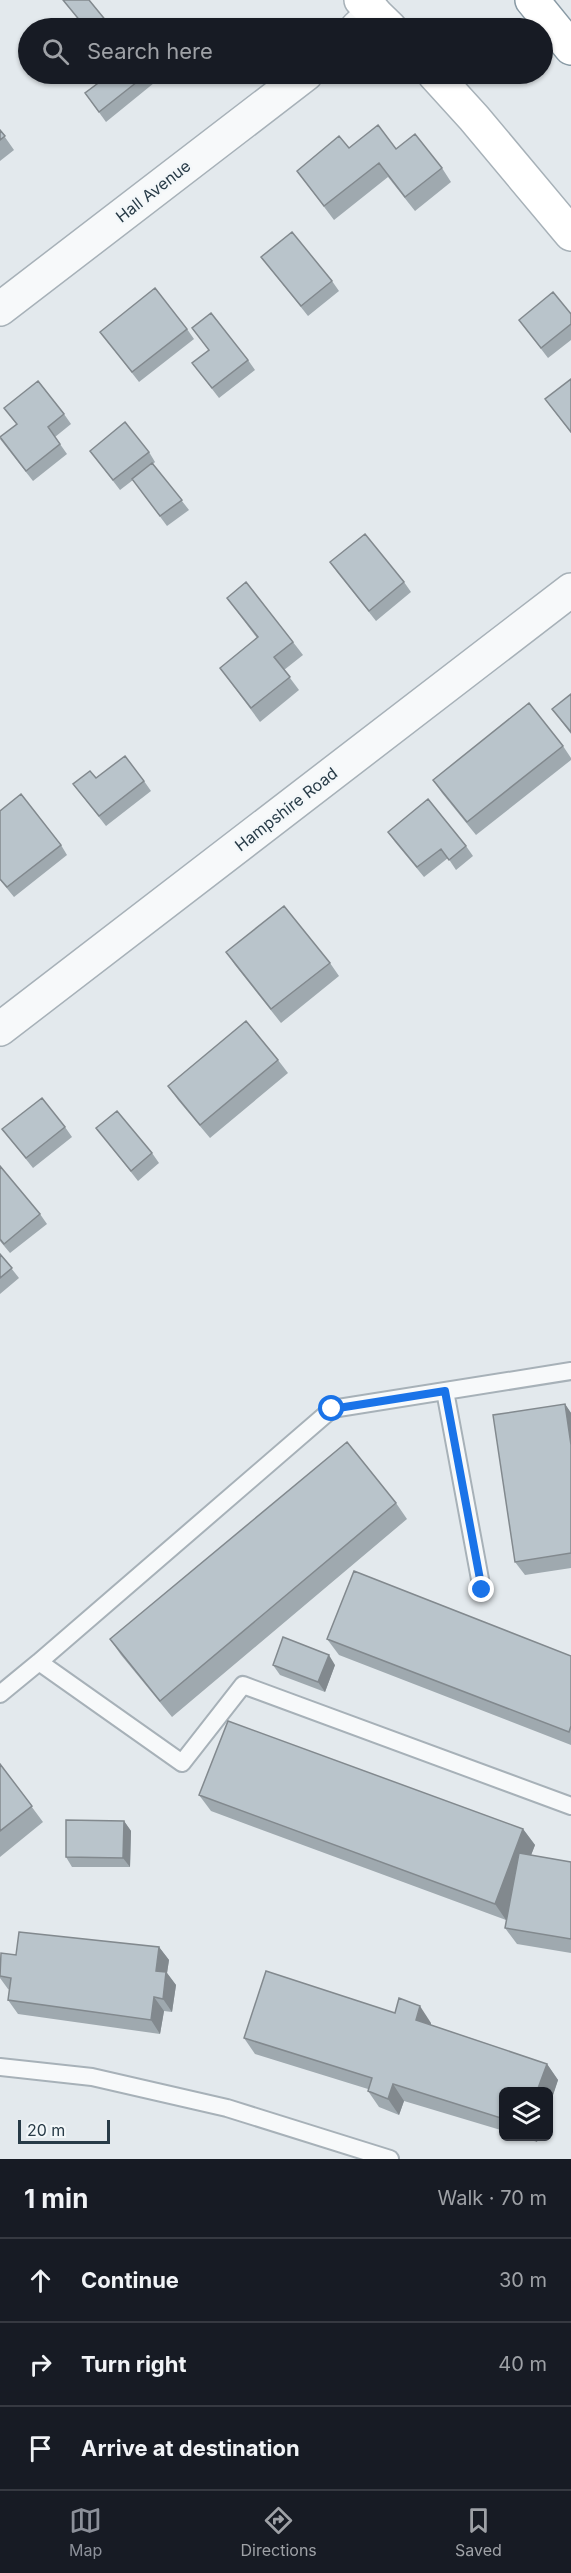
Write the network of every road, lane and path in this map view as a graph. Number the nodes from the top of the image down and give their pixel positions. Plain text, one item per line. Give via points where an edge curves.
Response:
1 (532, 0) edge
2 (547, 18) edge
3 (553, 26) edge
4 (571, 48) edge
5 (293, 84) edge
6 (443, 84) edge
7 (571, 234) edge
8 (0, 309) edge
9 (571, 590) edge
10 (0, 1029) edge
11 (571, 1371) edge
12 (445, 1391) junction
13 (482, 1590) dead end
14 (39, 1662) junction
15 (0, 1694) edge
16 (571, 1806) edge
17 (0, 2067) edge
18 (390, 2159) edge

1 - 2 main road
3 - 4 main road
5 - 8 street, Hall Avenue
6 - 7 main road
9 - 10 street, Hampshire Road
11 - 12 lane
12 - 13 lane
12 - 14 lane via 332,1409
14 - 15 lane
14 - 16 lane via 182,1763 243,1685
17 - 18 lane via 92,2077 227,2108

